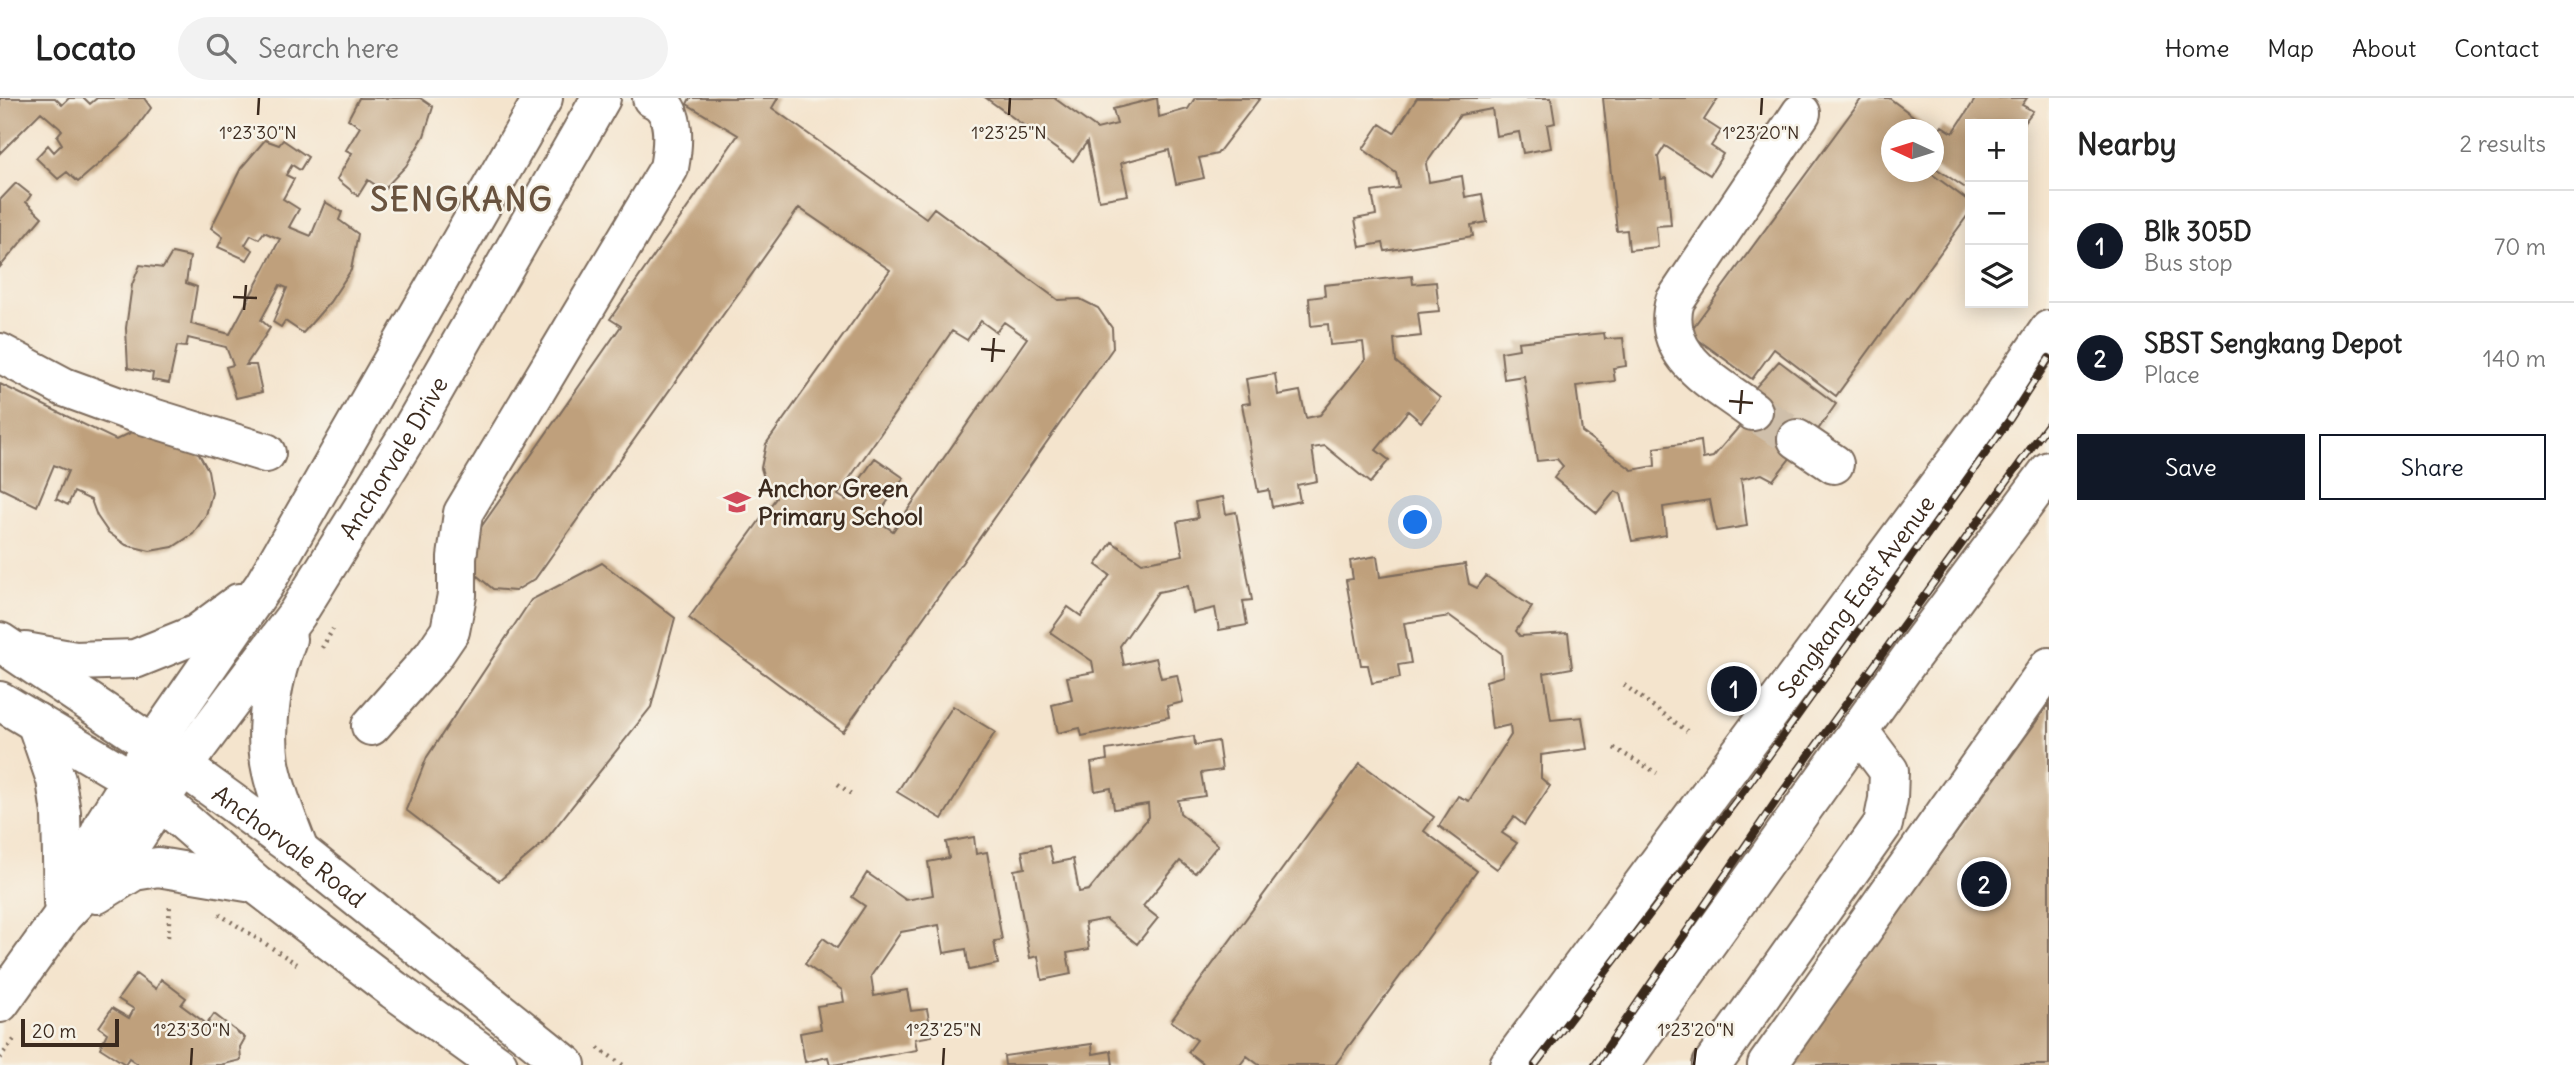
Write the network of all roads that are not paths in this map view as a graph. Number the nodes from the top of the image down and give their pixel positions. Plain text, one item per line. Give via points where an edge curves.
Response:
1 (543, 98) edge
2 (601, 98) edge
3 (652, 98) edge
4 (1801, 113) dead end
5 (2049, 330) edge
6 (0, 353) edge
7 (1752, 411) tunnel mouth
8 (1797, 439) tunnel mouth
9 (266, 453) dead end
10 (1834, 464) dead end
11 (2049, 471) edge
12 (264, 585) junction
13 (297, 614) junction
14 (8, 646) edge
15 (2049, 667) edge
16 (0, 701) edge
17 (36, 722) junction
18 (371, 726) dead end
19 (1860, 731) junction
20 (168, 756) junction
21 (146, 790) junction
22 (299, 851) junction
23 (256, 884) junction
24 (63, 915) junction
25 (12, 1015) edge
26 (498, 1065) edge
27 (566, 1065) edge
28 (1510, 1065) edge
29 (1620, 1065) edge
30 (1712, 1065) edge
31 (1767, 1065) edge

1 - 12 street, Anchorvale Drive
2 - 13 street, Anchorvale Drive via 413,427
3 - 18 street via 670,119 674,142 669,168 463,513 450,631
4 - 7 street via 1672,311 1672,328 1682,354
5 - 28 street, Sengkang East Avenue
6 - 9 street via 64,387
8 - 10 street
11 - 19 street
12 - 14 street via 197,634 135,659 75,661
12 - 20 street, Anchorvale Drive
13 - 20 street, Anchorvale Drive
13 - 22 street via 278,662 268,741 270,765
14 - 20 street, Anchorvale Road
15 - 31 street
16 - 17 street, Anchorvale Road
17 - 21 street, Anchorvale Road
17 - 24 street via 56,780 61,813
19 - 29 street
19 - 30 street via 1889,771 1883,824
20 - 21 street, Anchorvale Drive
20 - 22 street, Anchorvale Road
21 - 23 street, Anchorvale Road
21 - 24 street, Anchorvale Drive via 134,840
22 - 27 street, Anchorvale Road
23 - 24 street via 158,867 134,871
23 - 26 street, Anchorvale Road
24 - 25 street

